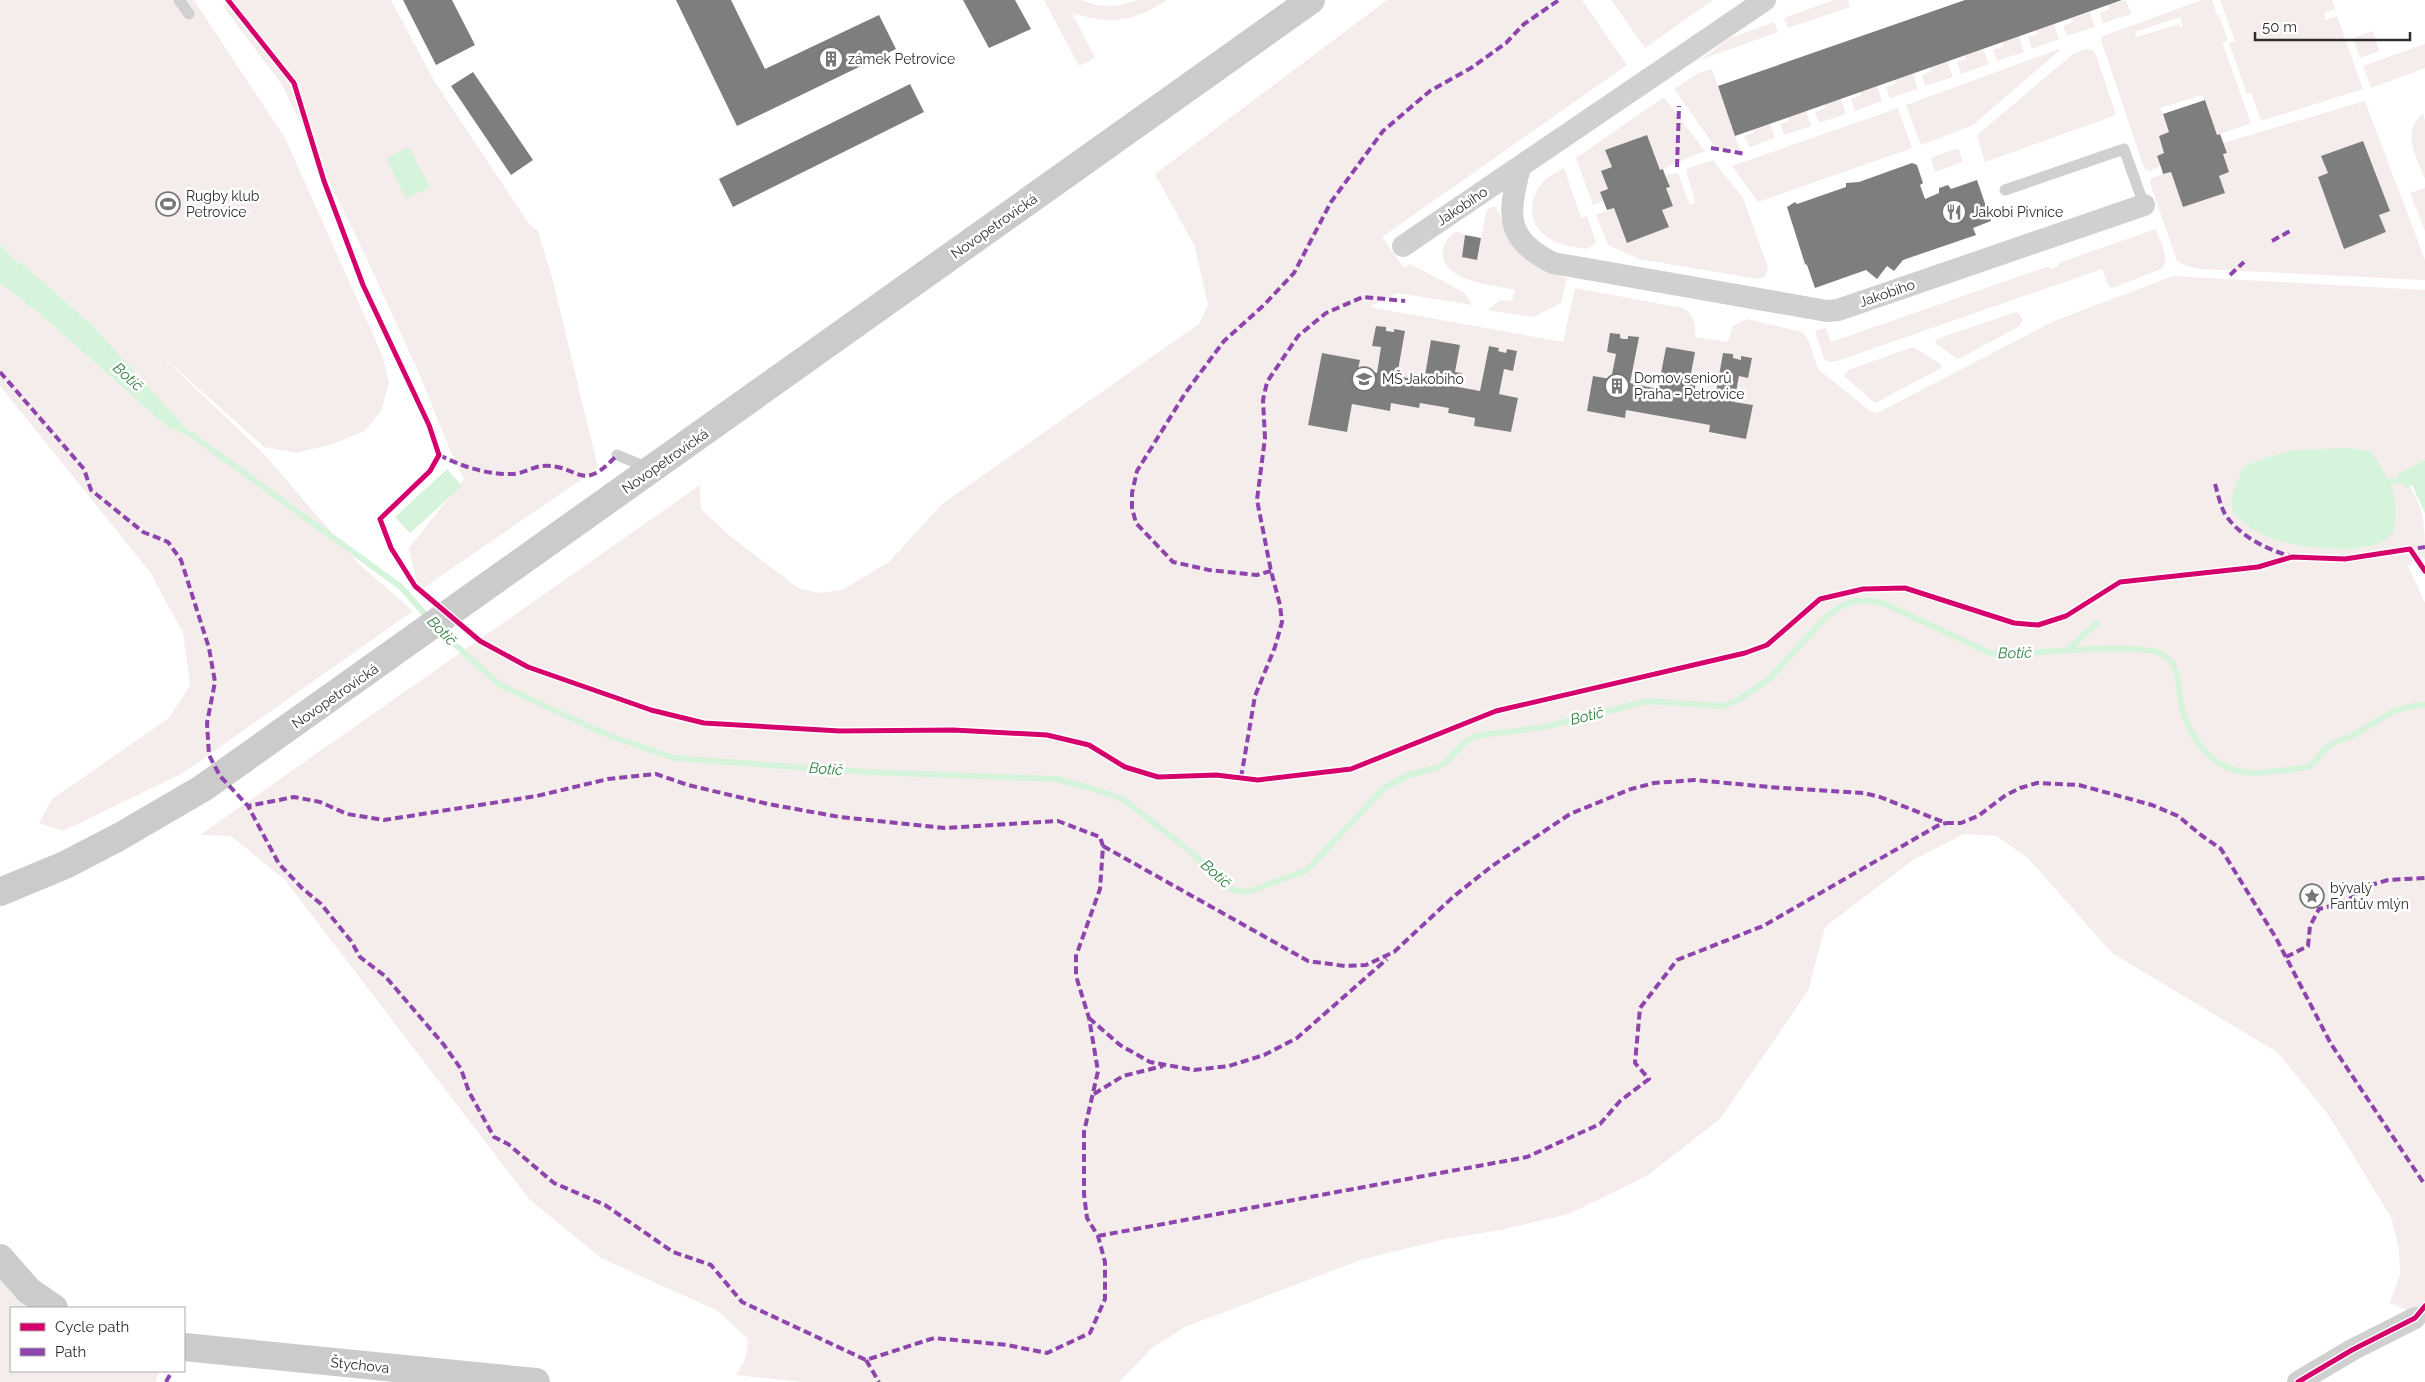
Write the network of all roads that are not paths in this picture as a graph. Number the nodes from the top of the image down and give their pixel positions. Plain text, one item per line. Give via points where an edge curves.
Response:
1 (179, 0) edge
2 (1311, 0) edge
3 (1782, 0) edge
4 (1757, 6) edge
5 (189, 14) dead end
6 (1520, 167) junction
7 (2005, 190) dead end
8 (2144, 205) joint
9 (1403, 246) dead end
10 (617, 455) dead end
11 (652, 470) junction
12 (0, 892) edge
13 (0, 1258) edge
14 (53, 1307) edge
15 (2415, 1318) dead end
16 (185, 1347) edge
17 (536, 1382) edge
18 (2298, 1382) edge

1 - 5 lane
2 - 11 main road, Novopetrovická
3 - 4 street, Jakobiho
4 - 6 street, Jakobiho
6 - 8 street, Jakobiho via 1512,200 1515,228 1524,244 1553,263 1828,310 1838,310
6 - 9 street, Jakobiho
7 - 8 lane, Jakobiho via 2124,149
10 - 11 lane
11 - 12 main road, Novopetrovická via 203,788 65,865
13 - 14 main road via 29,1291
15 - 18 street
16 - 17 main road, Štychova

